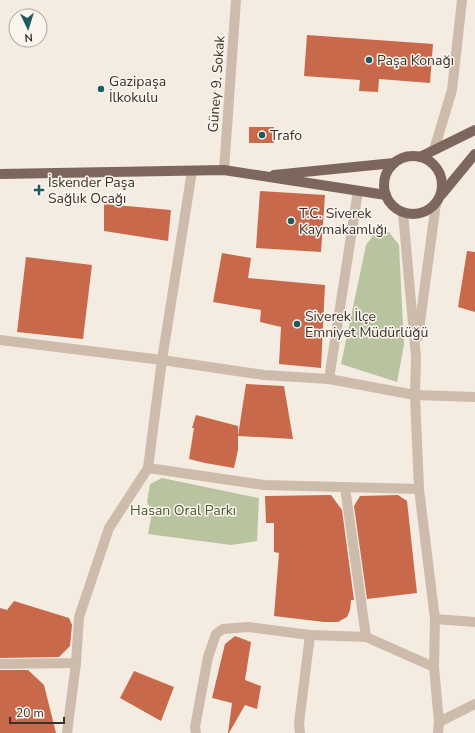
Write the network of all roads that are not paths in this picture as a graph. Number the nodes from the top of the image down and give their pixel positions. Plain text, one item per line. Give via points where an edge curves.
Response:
1 (236, 0) edge
2 (462, 0) edge
3 (475, 130) edge
4 (434, 150) junction
5 (475, 154) edge
6 (420, 157) junction
7 (394, 163) junction
8 (224, 170) junction
9 (192, 171) junction
10 (0, 174) edge
11 (256, 176) junction
12 (358, 191) junction
13 (386, 195) junction
14 (439, 199) junction
15 (403, 213) junction
16 (0, 340) edge
17 (416, 357) junction
18 (162, 360) junction
19 (329, 379) junction
20 (415, 395) junction
21 (475, 397) edge
22 (148, 468) junction
23 (345, 487) junction
24 (420, 489) junction
25 (434, 619) junction
26 (475, 622) edge
27 (310, 635) junction
28 (366, 637) junction
29 (76, 663) junction
30 (0, 664) edge
31 (434, 667) junction
32 (475, 704) edge
33 (439, 722) junction
34 (68, 733) edge
35 (196, 733) edge
36 (300, 733) edge
37 (438, 733) edge

1 - 8 street, Güney 9. Sokak
2 - 4 street via 452,90
3 - 4 main road
4 - 6 main road
5 - 14 main road
6 - 7 main road via 410,156
6 - 14 main road via 429,160 441,175 443,185
7 - 11 main road
7 - 13 main road via 385,178
8 - 9 main road
8 - 11 main road
9 - 10 main road
9 - 18 street
11 - 12 main road
12 - 13 main road
12 - 19 street
13 - 15 main road via 396,209
14 - 15 main road via 429,210 420,214
14 - 17 street
15 - 17 street
16 - 18 street
17 - 20 street
18 - 19 street via 264,375
18 - 22 street
19 - 20 street
20 - 21 street
20 - 24 street
22 - 23 street via 264,485
22 - 29 street via 108,528 79,617
23 - 24 street
23 - 28 street
24 - 25 street
25 - 26 street
25 - 31 street
27 - 28 street
27 - 35 street via 248,627 223,629 216,634 208,657 195,726
27 - 36 street via 299,723
28 - 31 street
29 - 30 street
29 - 34 street
31 - 33 street
32 - 33 street
33 - 37 street

